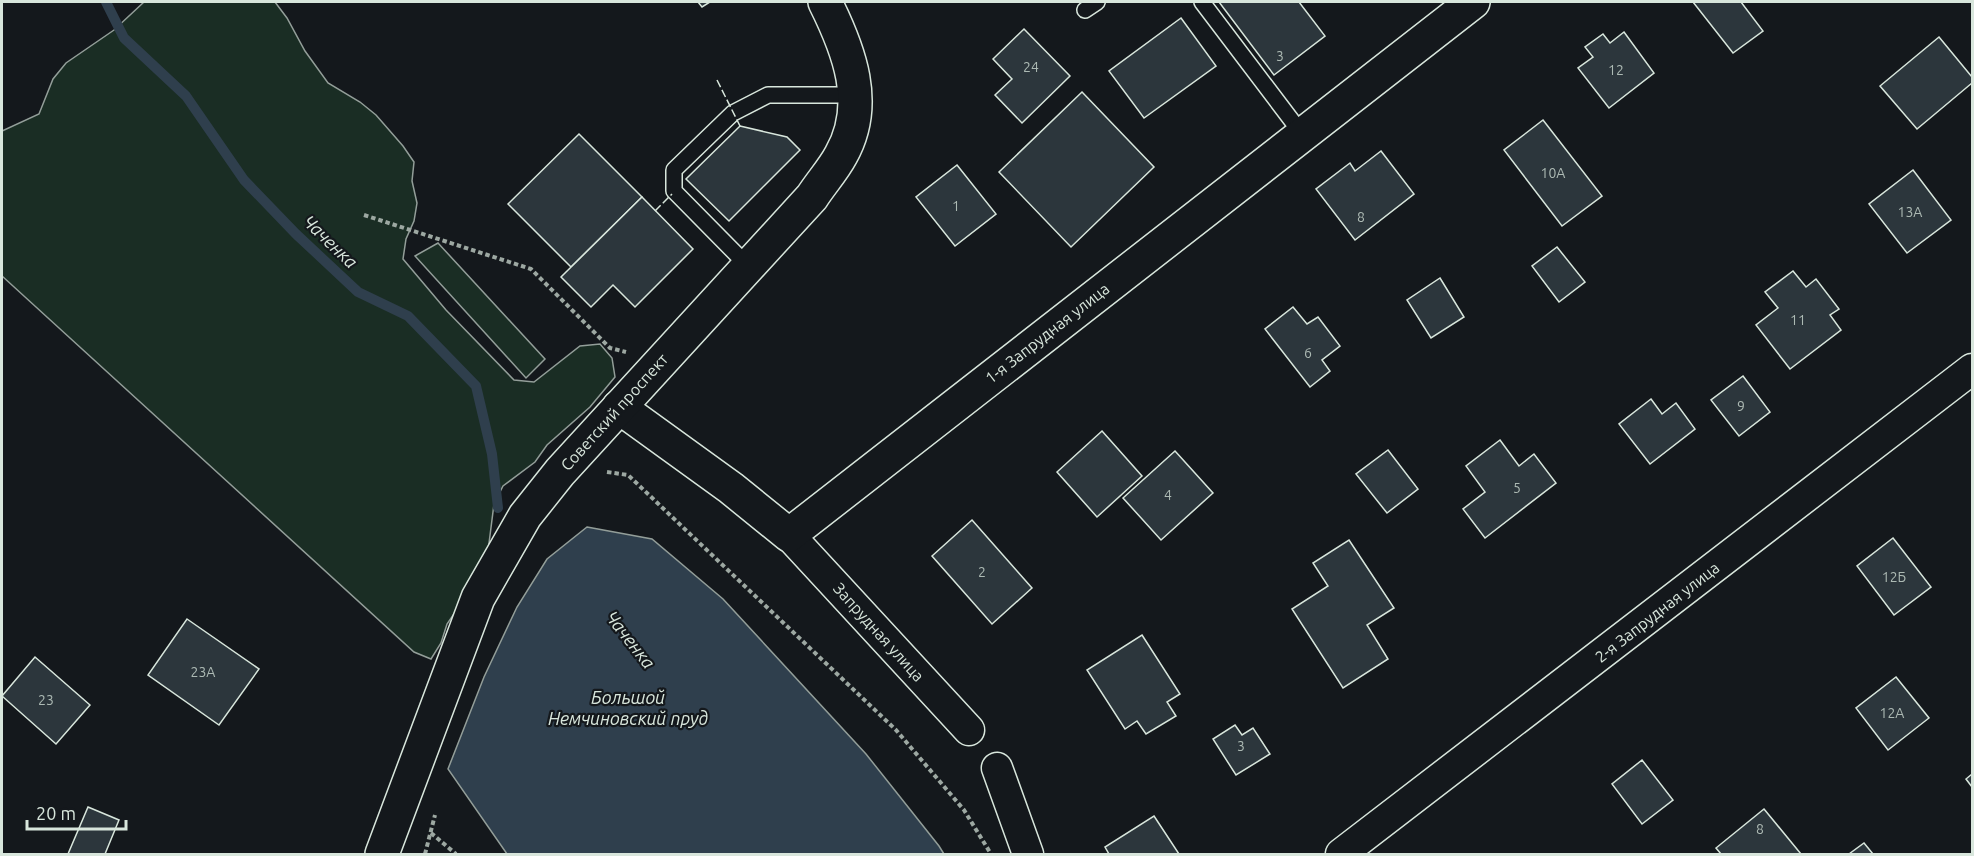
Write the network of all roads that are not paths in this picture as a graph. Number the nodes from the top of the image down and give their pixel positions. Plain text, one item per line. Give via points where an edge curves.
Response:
1 (825, 2) edge
2 (1202, 2) edge
3 (1473, 2) edge
4 (854, 95) junction
5 (1302, 134) junction
6 (748, 266) junction
7 (1972, 369) edge
8 (619, 407) junction
9 (789, 534) junction
10 (969, 730) dead end
11 (997, 768) dead end
12 (382, 855) edge
13 (1028, 855) edge
14 (1341, 855) edge

1 - 4 street, Советский проспект via 843,38
2 - 5 lane
3 - 5 street, 1-я Запрудная улица
4 - 6 street, Советский проспект via 854,123 841,155 812,197
4 - 6 lane via 768,95 733,113 674,170 674,191
5 - 9 street, 1-я Запрудная улица
6 - 8 street, Советский проспект
7 - 14 street, 2-я Запрудная улица
8 - 9 street
8 - 12 street, Советский проспект via 525,516 478,598
9 - 10 street, Запрудная улица
11 - 13 street

